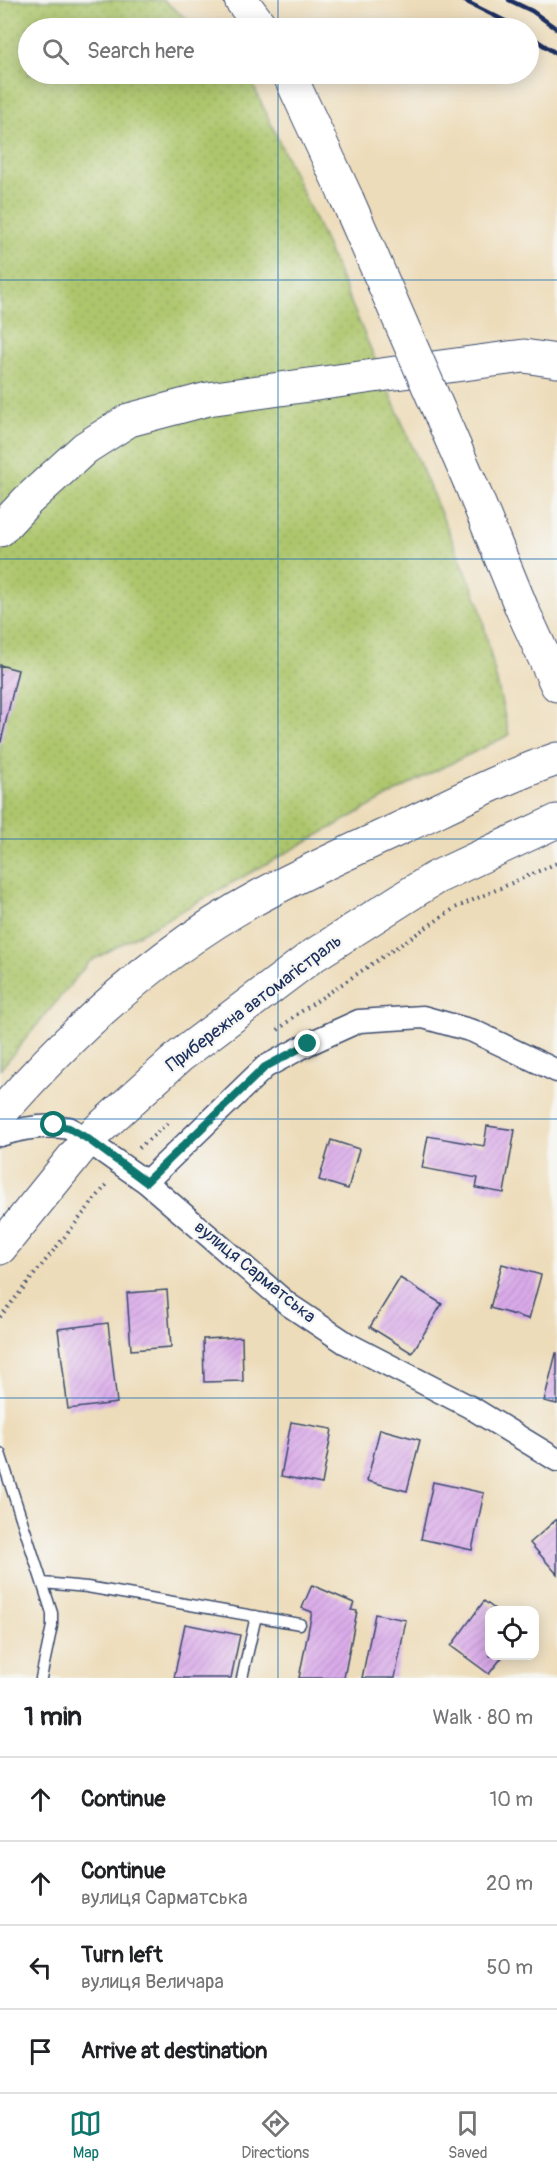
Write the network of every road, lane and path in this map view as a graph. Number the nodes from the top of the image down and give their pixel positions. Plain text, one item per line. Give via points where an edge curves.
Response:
1 (241, 0) edge
2 (254, 18) edge
3 (293, 84) edge
4 (557, 361) edge
5 (0, 530) edge
6 (557, 685) edge
7 (557, 759) edge
8 (557, 821) edge
9 (557, 863) edge
10 (296, 1015) dead end
11 (557, 1071) edge
12 (0, 1114) edge
13 (0, 1135) edge
14 (88, 1139) junction
15 (146, 1182) junction
16 (0, 1248) edge
17 (0, 1453) edge
18 (557, 1460) edge
19 (43, 1583) junction
20 (256, 1616) junction
21 (300, 1624) dead end
22 (41, 1678) edge
23 (242, 1678) edge

1 - 2 main road
3 - 6 main road, bridge via 347,199
4 - 5 main road via 524,356 388,374 208,399 129,420 85,448
7 - 12 main road via 522,771 310,872 218,922 121,992 78,1031
8 - 14 main road, Прибережна автомагістраль via 435,878 311,957 180,1056
9 - 10 path via 455,908
11 - 15 street via 473,1030 423,1017 358,1021 265,1067
13 - 14 street, вулиця Сарматська via 32,1126 54,1125
14 - 15 street, вулиця Сарматська
14 - 16 main road, Прибережна автомагістраль
15 - 18 street, вулиця Сарматська via 289,1305 346,1343 470,1407
17 - 19 lane
19 - 20 lane
19 - 22 lane via 52,1626
20 - 21 lane
20 - 23 lane

